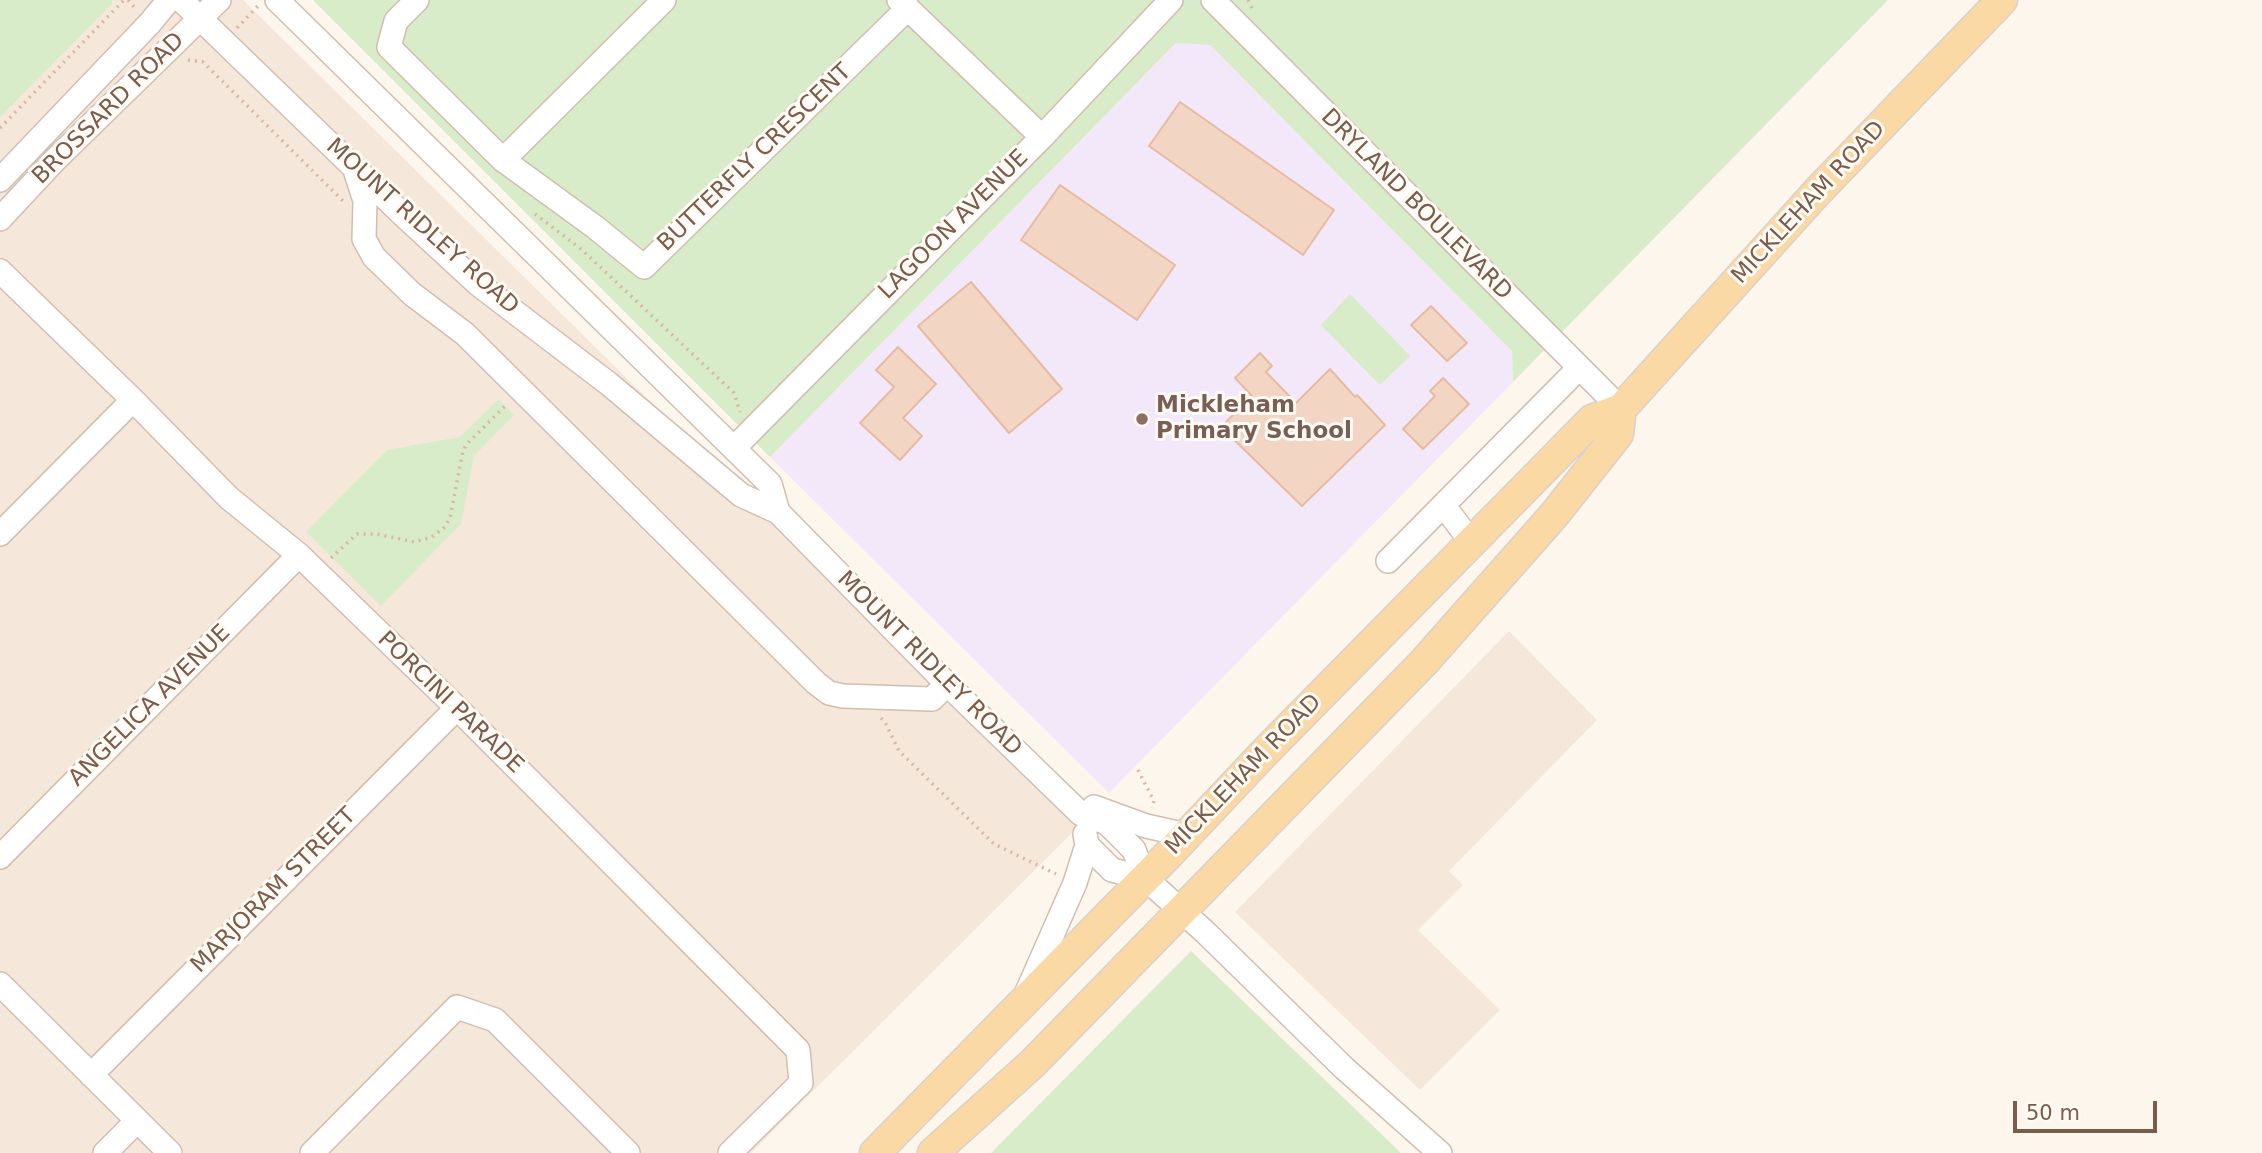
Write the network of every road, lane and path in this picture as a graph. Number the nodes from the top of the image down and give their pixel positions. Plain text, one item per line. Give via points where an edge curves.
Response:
1 (124, 0) edge
2 (169, 0) edge
3 (181, 0) edge
4 (219, 0) edge
5 (277, 0) edge
6 (418, 0) edge
7 (664, 0) edge
8 (1171, 0) edge
9 (1213, 0) edge
10 (2002, 0) edge
11 (904, 4) edge
12 (200, 19) junction
13 (0, 128) edge
14 (1042, 137) junction
15 (503, 160) junction
16 (353, 167) junction
17 (0, 180) edge
18 (535, 214) dead end
19 (0, 219) edge
20 (0, 271) edge
21 (1578, 369) junction
22 (521, 390) junction
23 (133, 400) junction
24 (1621, 410) junction
25 (741, 442) junction
26 (1444, 506) junction
27 (778, 512) junction
28 (0, 534) edge
29 (1472, 542) junction
30 (299, 555) junction
31 (1388, 561) dead end
32 (316, 572) junction
33 (1495, 584) junction
34 (947, 684) junction
35 (457, 708) junction
36 (1061, 795) junction
37 (1081, 814) junction
38 (1187, 835) junction
39 (1087, 845) junction
40 (0, 857) edge
41 (1145, 878) junction
42 (1182, 912) junction
43 (0, 984) edge
44 (1022, 1004) junction
45 (91, 1074) junction
46 (137, 1121) junction
47 (106, 1153) edge
48 (170, 1153) edge
49 (312, 1153) edge
50 (628, 1153) edge
51 (730, 1153) edge
52 (875, 1153) edge
53 (933, 1153) edge
54 (1440, 1153) edge

1 - 13 path
2 - 17 street, BROSSARD ROAD
3 - 12 street, MOUNT RIDLEY ROAD
4 - 12 street, BROSSARD ROAD
5 - 25 street, MOUNT RIDLEY ROAD
6 - 15 street, BUTTERFLY CRESCENT via 396,21 389,47
7 - 15 street
8 - 14 street, LAGOON AVENUE
9 - 21 street, DRYLAND BOULEVARD
10 - 24 main road, MICKLEHAM ROAD via 1818,191
11 - 14 street
11 - 15 street, BUTTERFLY CRESCENT via 644,267
12 - 16 street, MOUNT RIDLEY ROAD
12 - 19 street, BROSSARD ROAD
14 - 25 street, LAGOON AVENUE
16 - 22 street via 365,201 364,239 374,257 412,294 465,334
16 - 27 street, MOUNT RIDLEY ROAD via 478,284 609,384 741,495
18 - 25 path via 581,249 734,393
20 - 23 street, PORCINI PARADE
21 - 24 street, DRYLAND BOULEVARD
21 - 26 street
22 - 32 path via 466,445 445,527 425,541 415,542 357,534
22 - 34 street via 829,692 932,699
23 - 28 street
23 - 30 street, PORCINI PARADE via 229,498
24 - 29 main road, MICKLEHAM ROAD via 1592,420
24 - 33 main road, MICKLEHAM ROAD via 1618,434
25 - 27 street, MOUNT RIDLEY ROAD via 770,484
26 - 29 street
26 - 31 street
27 - 34 street, MOUNT RIDLEY ROAD
29 - 33 main road
29 - 38 main road, MICKLEHAM ROAD
30 - 32 street, PORCINI PARADE
30 - 40 street, ANGELICA AVENUE
32 - 35 street, PORCINI PARADE
33 - 42 main road, MICKLEHAM ROAD
34 - 36 street, MOUNT RIDLEY ROAD
35 - 45 street, MARJORAM STREET
35 - 51 street, PORCINI PARADE via 799,1050 801,1083
36 - 37 street, MOUNT RIDLEY ROAD
36 - 38 street via 1146,826
37 - 39 street
37 - 41 street, MOUNT RIDLEY ROAD via 1107,823 1134,850
38 - 41 main road, MICKLEHAM ROAD
39 - 41 street, MOUNT RIDLEY ROAD via 1112,870
39 - 44 street
41 - 42 street, MOUNT RIDLEY ROAD
41 - 44 main road, MICKLEHAM ROAD
42 - 53 main road, MICKLEHAM ROAD via 1033,1063
42 - 54 street, MOUNT RIDLEY ROAD
43 - 45 street
44 - 52 main road, MICKLEHAM ROAD
45 - 46 street
46 - 47 street
46 - 48 street
49 - 50 street via 457,1007 495,1020

